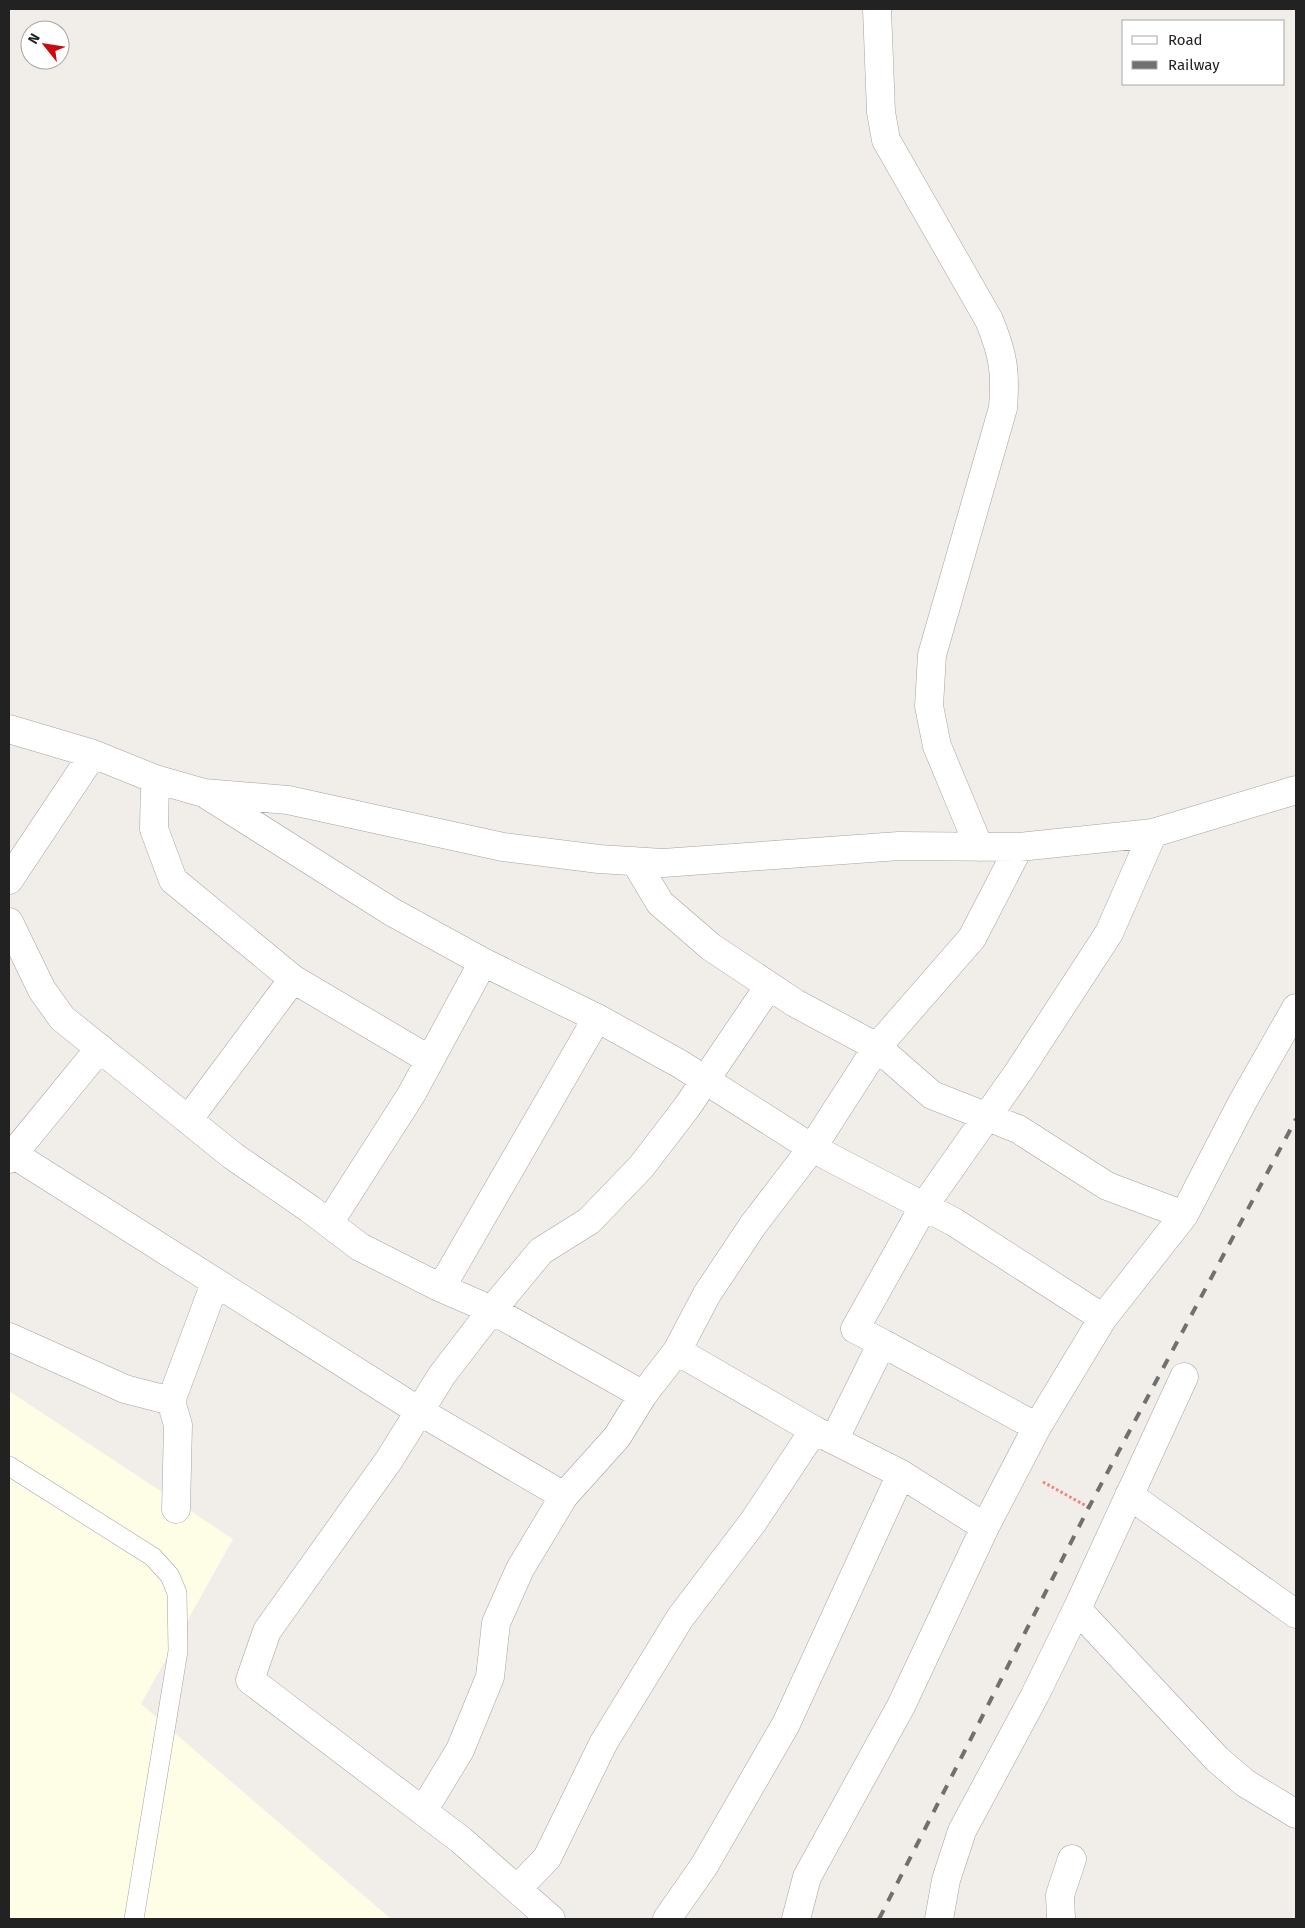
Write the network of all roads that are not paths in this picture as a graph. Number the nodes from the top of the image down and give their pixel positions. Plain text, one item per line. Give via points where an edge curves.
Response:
1 (877, 9) edge
2 (9, 729) edge
3 (93, 754) junction
4 (155, 779) junction
5 (1296, 790) edge
6 (204, 793) junction
7 (1152, 833) junction
8 (980, 847) junction
9 (1019, 847) junction
10 (635, 861) junction
11 (9, 880) edge
12 (9, 922) edge
13 (483, 962) junction
14 (293, 979) junction
15 (770, 986) junction
16 (1296, 1008) edge
17 (597, 1018) junction
18 (100, 1048) junction
19 (877, 1048) junction
20 (430, 1060) junction
21 (705, 1080) junction
22 (988, 1115) junction
23 (188, 1120) junction
24 (812, 1148) junction
25 (11, 1156) edge
26 (924, 1206) junction
27 (1184, 1215) junction
28 (329, 1223) junction
29 (215, 1283) junction
30 (441, 1288) junction
31 (492, 1310) junction
32 (1103, 1318) junction
33 (9, 1337) edge
34 (882, 1343) junction
35 (677, 1350) junction
36 (1184, 1377) dead end
37 (643, 1395) junction
38 (171, 1401) junction
39 (419, 1411) junction
40 (1036, 1427) junction
41 (824, 1435) junction
42 (9, 1466) edge
43 (900, 1474) junction
44 (1129, 1495) junction
45 (564, 1496) junction
46 (176, 1509) dead end
47 (985, 1527) junction
48 (1077, 1609) junction
49 (1296, 1614) edge
50 (423, 1811) junction
51 (1296, 1814) edge
52 (1072, 1859) dead end
53 (532, 1909) edge
54 (134, 1919) edge
55 (667, 1919) edge
56 (796, 1919) edge
57 (939, 1919) edge
58 (1061, 1919) edge

1 - 8 street via 881,112 886,140 989,320 1002,352 1006,379 1003,408 931,664 929,706 937,746
2 - 3 street
3 - 4 street
3 - 11 street
4 - 6 street
4 - 14 street via 154,829 173,880
5 - 7 street
6 - 10 street via 288,800 503,848
6 - 13 street via 392,912
7 - 9 street
7 - 22 street via 1109,933
8 - 9 street
8 - 10 street via 899,846 663,863
9 - 19 street via 972,938
10 - 15 street via 660,903 711,947
12 - 18 street via 42,990 62,1018
13 - 17 street
13 - 20 street
14 - 20 street
14 - 23 street
15 - 19 street
15 - 21 street
16 - 27 street
17 - 21 street
17 - 30 street
18 - 23 street
18 - 25 street
19 - 22 street via 932,1095
19 - 24 street
20 - 28 street
21 - 24 street
21 - 31 street via 641,1168 589,1221 541,1251
22 - 26 street
22 - 27 street via 1018,1128 1107,1186
23 - 28 street via 233,1156
24 - 26 street
24 - 35 street via 743,1240
25 - 29 street
26 - 32 street
26 - 34 street via 854,1329
27 - 32 street
28 - 30 street via 360,1248
29 - 38 street
29 - 39 street
30 - 31 street
31 - 37 street
31 - 39 street
32 - 40 street
33 - 38 street via 125,1389
34 - 40 street
34 - 41 street
35 - 37 street
35 - 41 street
36 - 44 street
37 - 45 street via 617,1437
38 - 46 street via 178,1425
39 - 45 street
39 - 50 street via 389,1460 267,1631 250,1680
40 - 47 street
41 - 43 street
41 - 53 street via 680,1618 604,1742 547,1858
42 - 54 lane via 153,1557 170,1576 177,1593 178,1650
43 - 47 street
43 - 55 street via 786,1724 704,1866
44 - 48 street
44 - 49 street
45 - 50 street via 520,1569 496,1623 490,1677 460,1750
47 - 56 street via 901,1706 806,1877
48 - 51 street via 1217,1759 1244,1783
48 - 57 street via 962,1831 946,1880
50 - 53 street via 461,1840
52 - 58 street via 1060,1895

